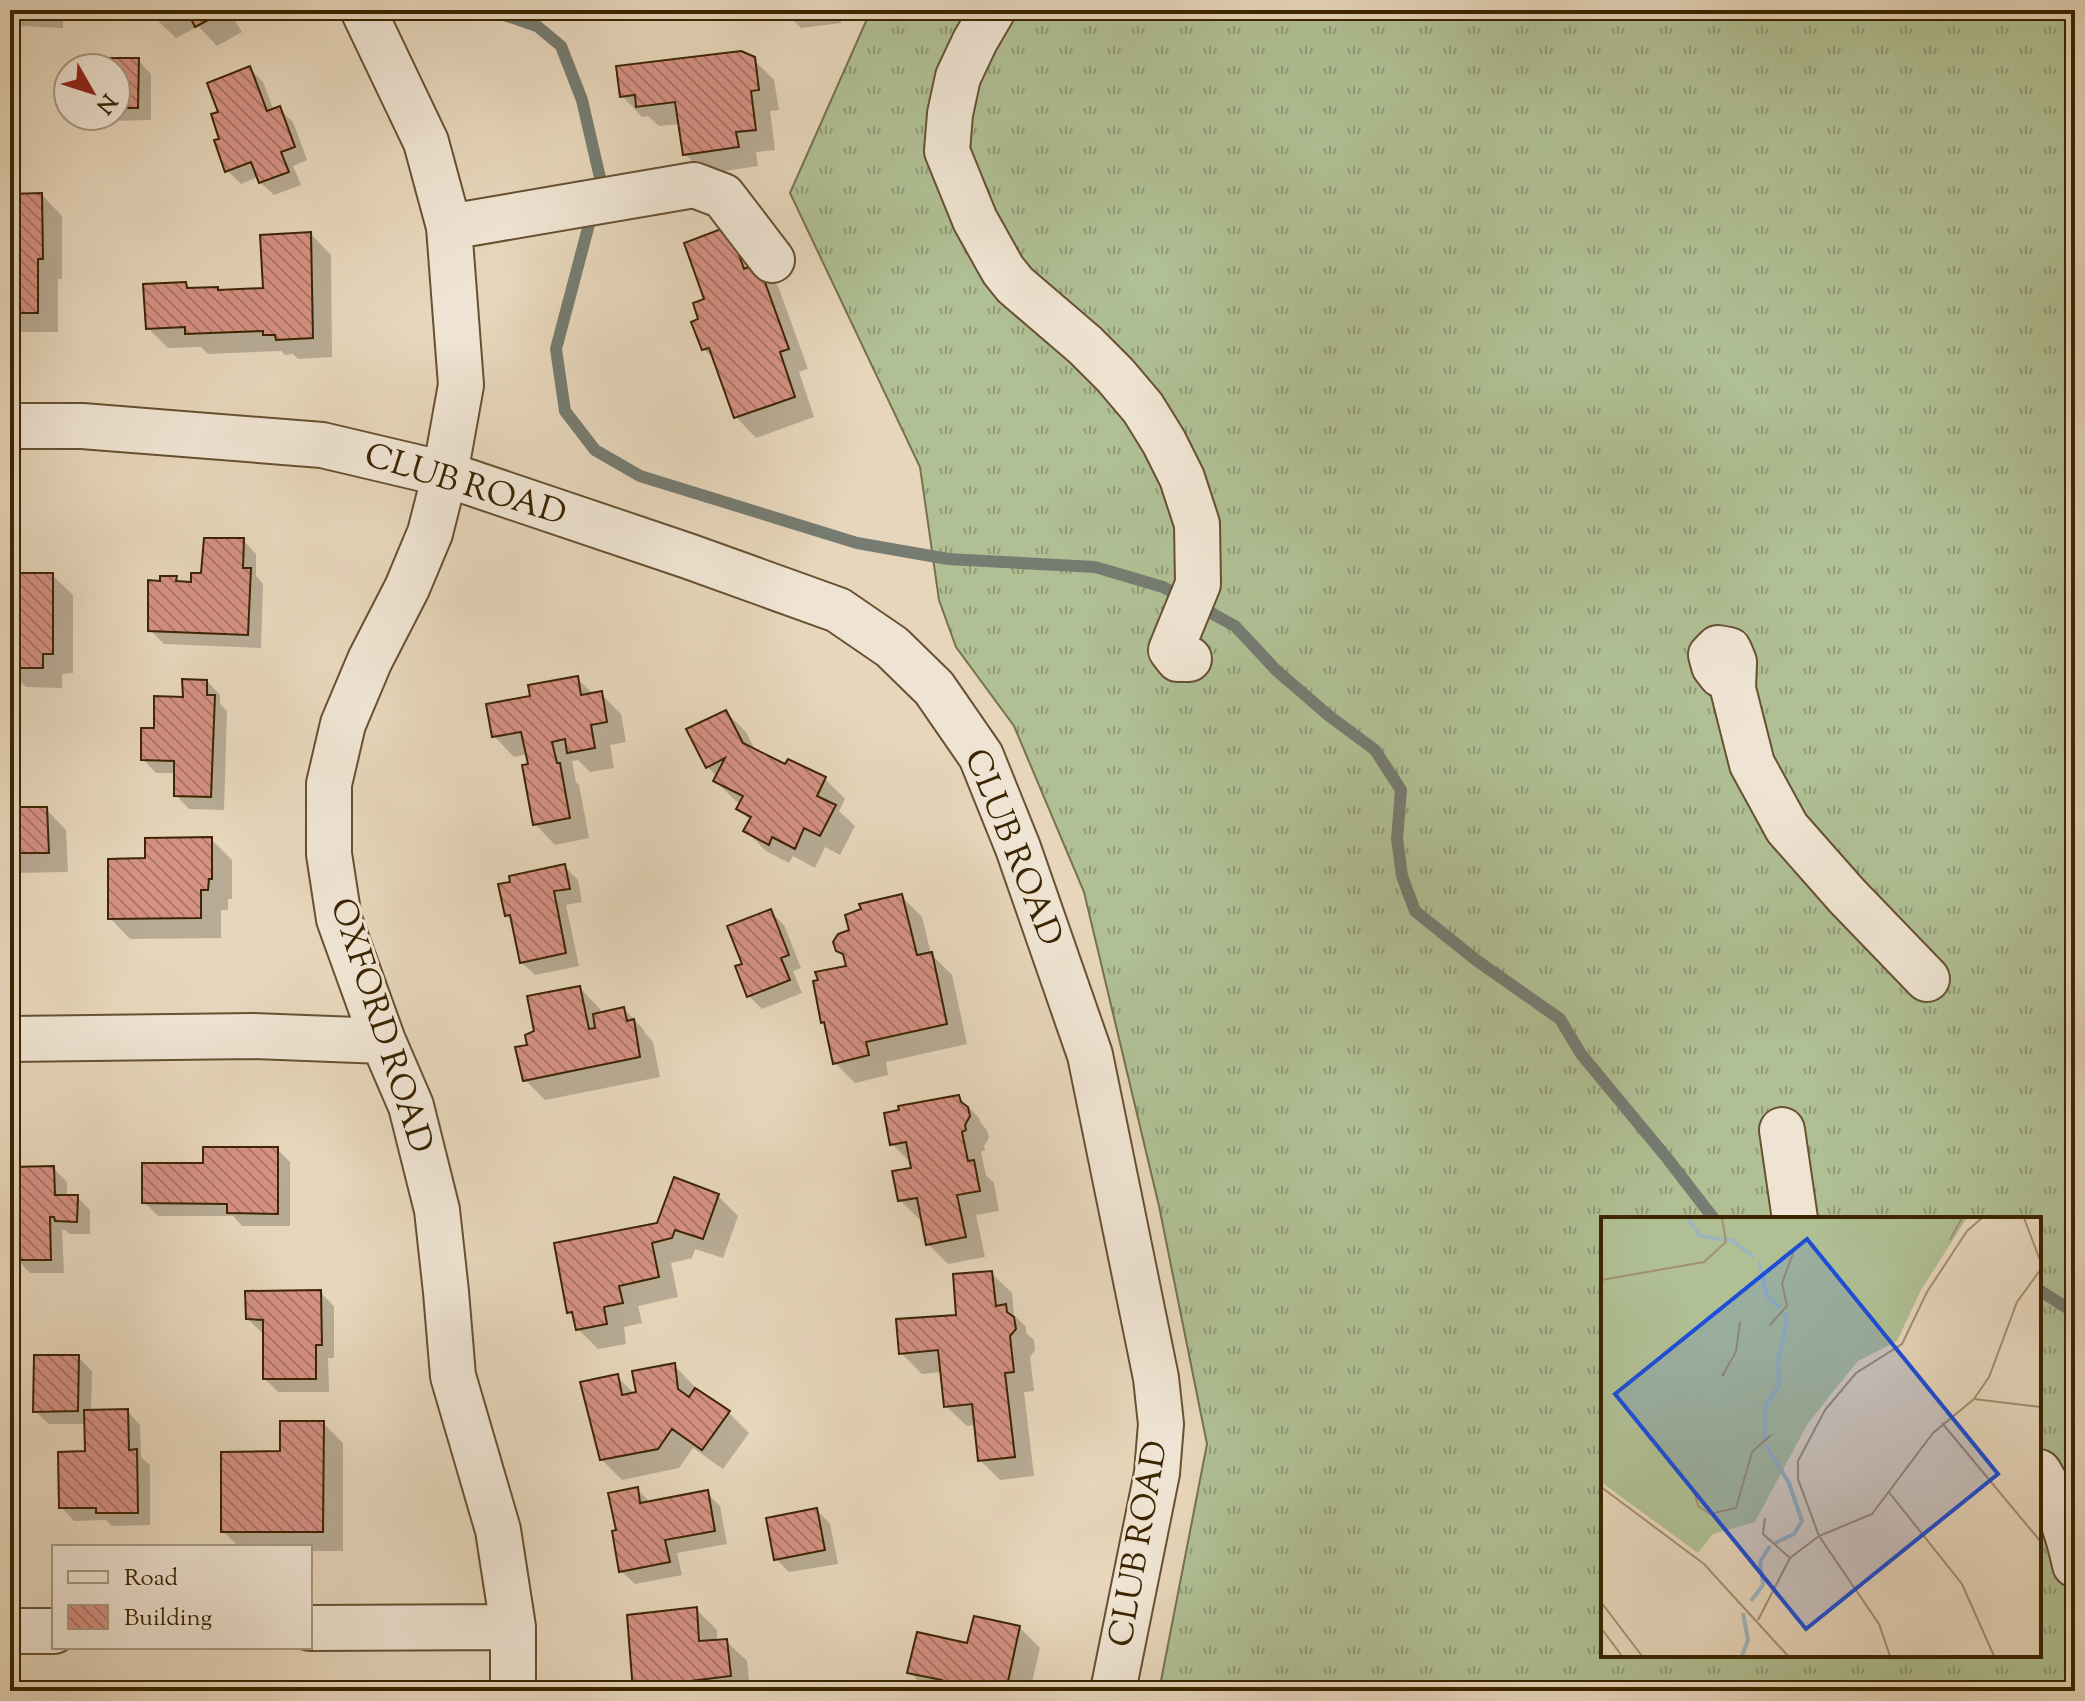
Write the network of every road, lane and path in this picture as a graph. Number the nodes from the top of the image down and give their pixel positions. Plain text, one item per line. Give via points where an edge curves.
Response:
1 (363, 10) edge
2 (993, 10) edge
3 (449, 227) junction
4 (772, 260) dead end
5 (10, 426) edge
6 (445, 474) junction
7 (1185, 642) dead end
8 (1721, 675) dead end
9 (1927, 979) dead end
10 (10, 1039) edge
11 (383, 1041) junction
12 (1782, 1130) dead end
13 (1795, 1217) edge
14 (2041, 1475) edge
15 (2075, 1565) edge
16 (513, 1627) junction
17 (312, 1628) edge
18 (10, 1631) edge
19 (52, 1631) edge
20 (513, 1691) edge
21 (1113, 1691) edge

1 - 3 street, OXFORD ROAD via 426,142
2 - 7 street via 958,77 947,151 975,220 1003,270 1115,375 1143,408 1182,478 1197,524 1198,584
3 - 4 street via 694,185 723,196
3 - 6 street, OXFORD ROAD via 461,385
5 - 6 street, CLUB ROAD via 82,426 322,445
6 - 11 street, OXFORD ROAD via 430,533 343,724 329,784 329,854 339,919
6 - 21 street, CLUB ROAD via 838,610 892,647 934,688 981,756 1090,1055 1156,1378 1161,1424 1157,1473
8 - 9 street via 1711,655 1718,648 1729,650 1734,662 1733,689 1752,764 1787,828
10 - 11 street via 253,1036
11 - 16 street, OXFORD ROAD via 411,1106 437,1210 453,1376 498,1530
12 - 13 street
14 - 15 street via 2069,1534
16 - 17 street
16 - 20 street, OXFORD ROAD
18 - 19 street

